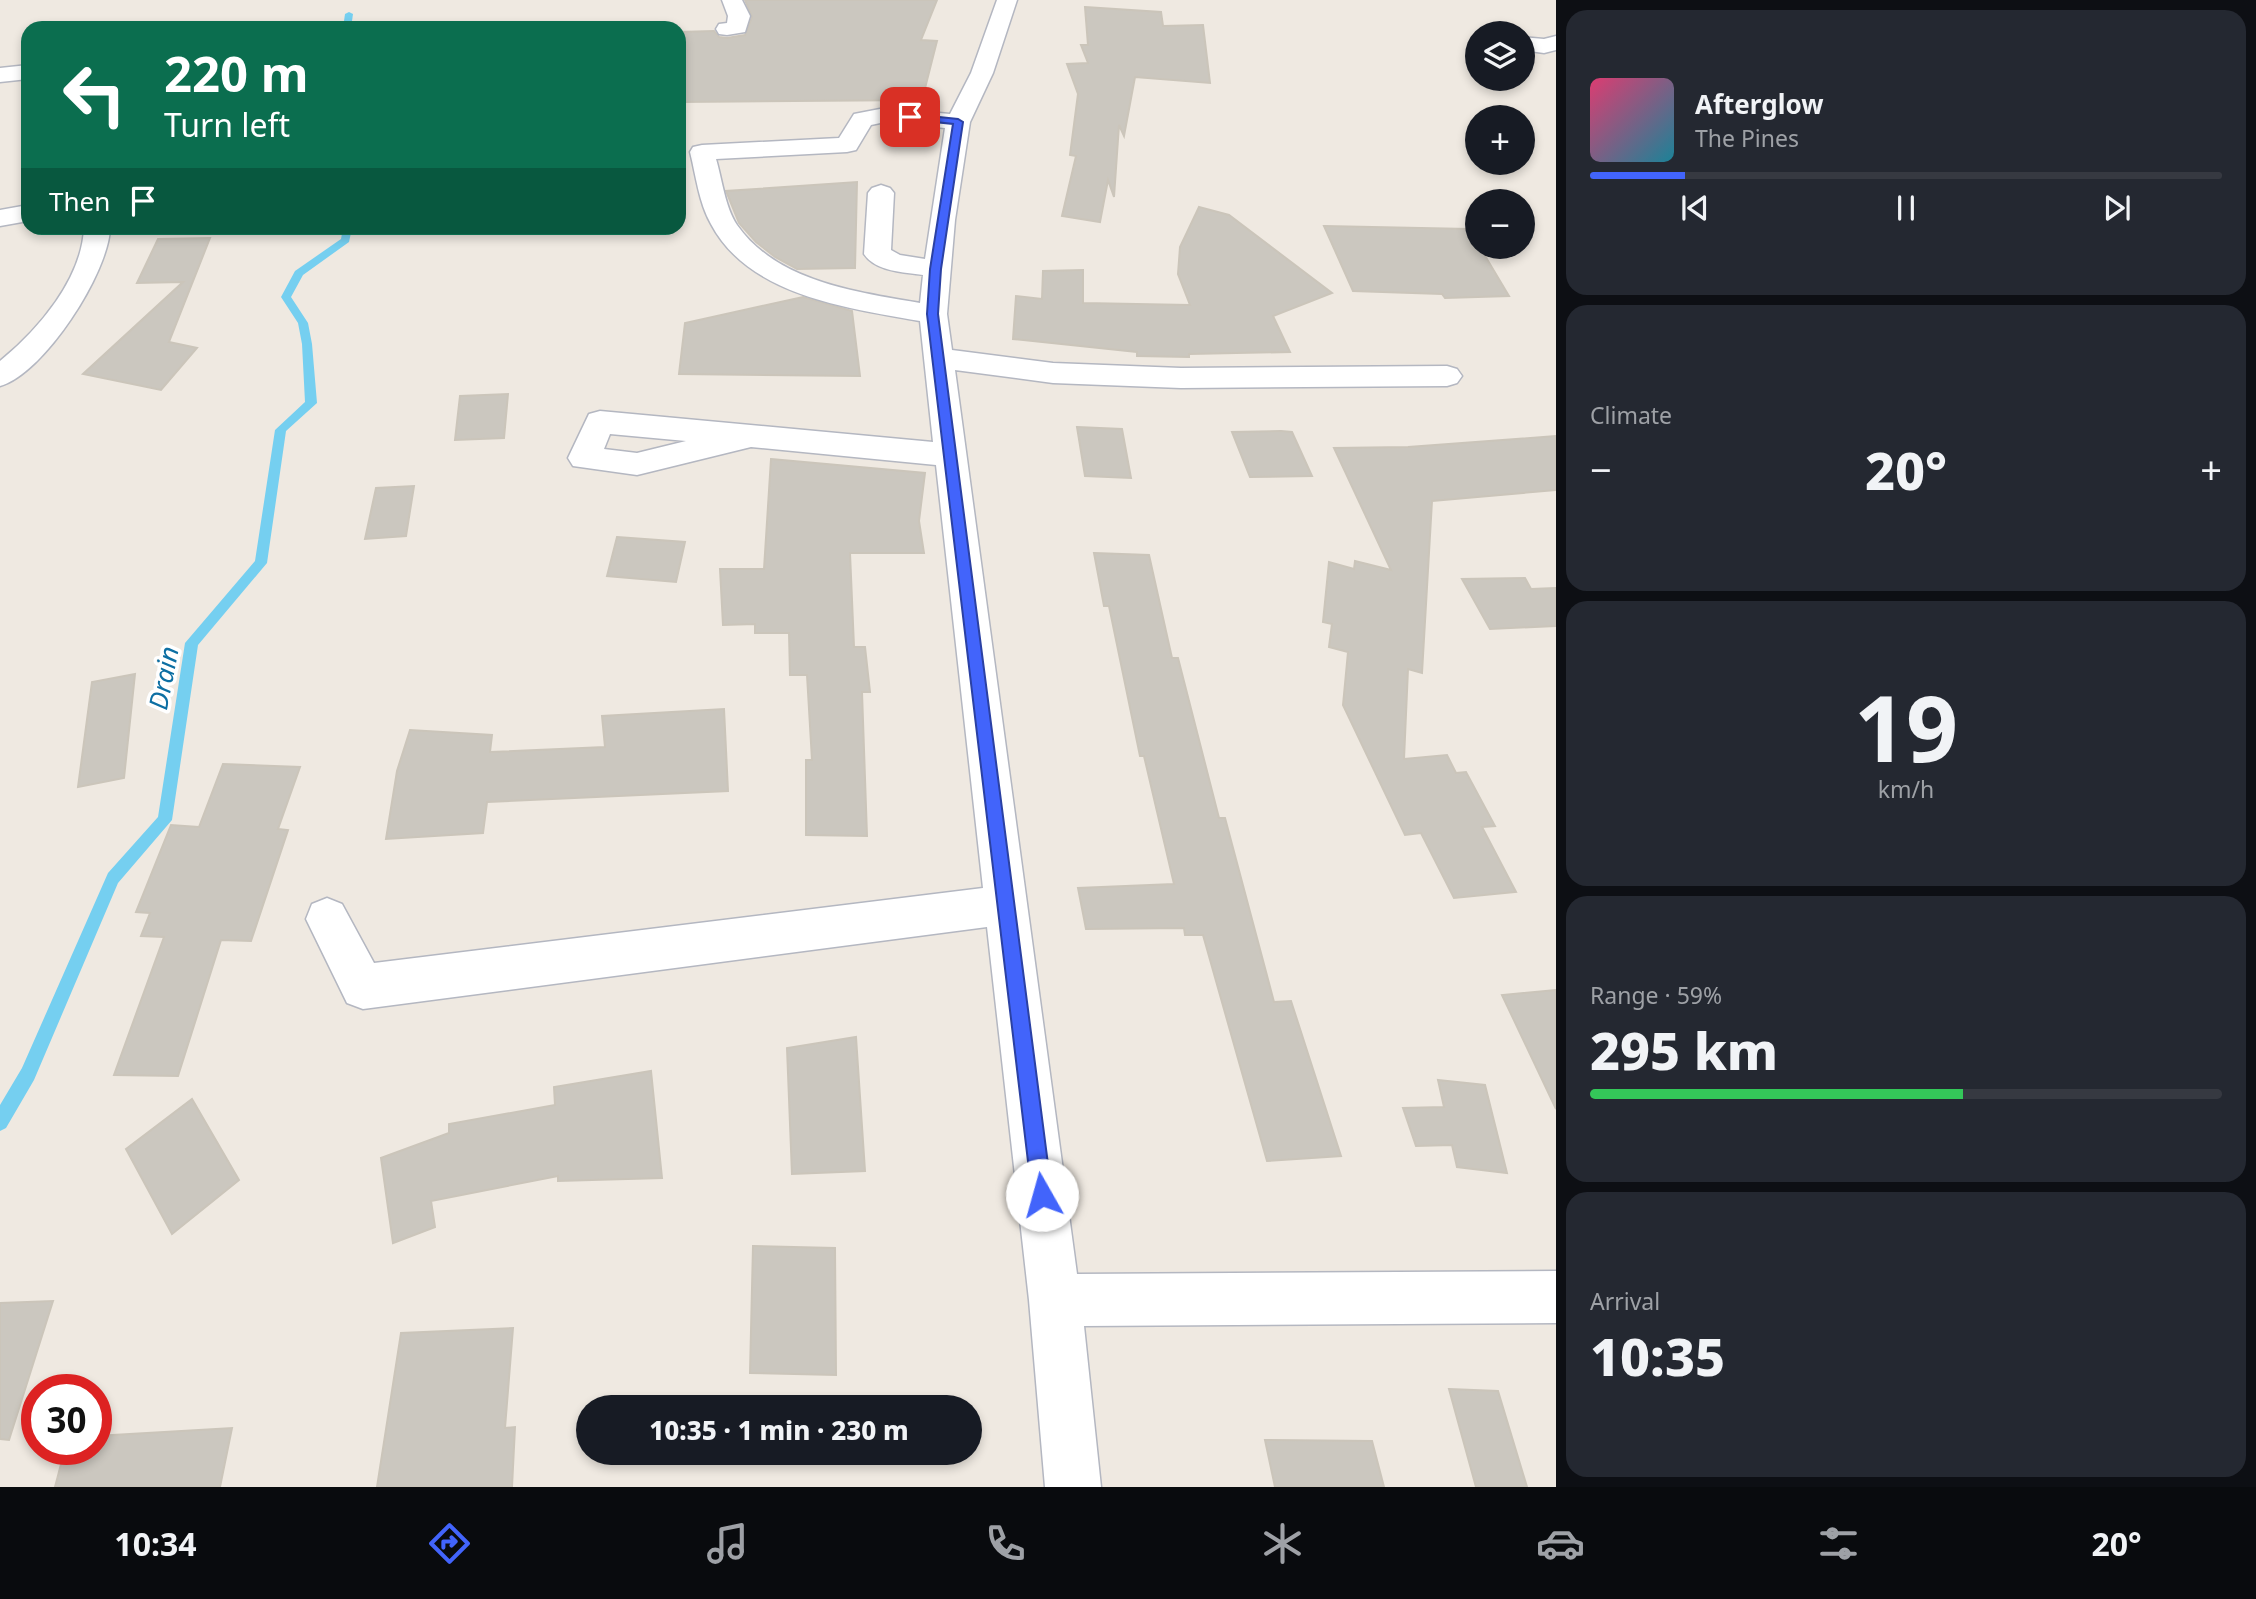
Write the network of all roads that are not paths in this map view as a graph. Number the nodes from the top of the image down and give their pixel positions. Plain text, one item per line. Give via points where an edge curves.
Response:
1 (732, 0) edge
2 (1007, 0) edge
3 (727, 29) dead end
4 (1556, 43) edge
5 (1535, 45) edge
6 (21, 73) edge
7 (0, 75) edge
8 (958, 122) junction
9 (686, 143) edge
10 (702, 152) junction
11 (881, 193) dead end
12 (21, 215) edge
13 (0, 218) edge
14 (99, 235) edge
15 (936, 269) junction
16 (933, 314) junction
17 (937, 358) junction
18 (0, 376) edge
19 (1447, 376) dead end
20 (752, 436) dead end
21 (949, 455) junction
22 (1005, 905) junction
23 (327, 919) dead end
24 (1556, 1297) edge
25 (1055, 1300) junction
26 (1073, 1487) edge

1 - 3 street via 739,16 737,27
2 - 8 street via 982,73
4 - 5 street
6 - 7 street
8 - 10 street via 886,115 862,119 847,145
8 - 15 street
9 - 10 street
10 - 16 street via 724,226 740,246 766,265 832,295
11 - 15 street via 877,254 892,262
12 - 13 street
14 - 18 street via 82,281 49,327
15 - 16 street
16 - 17 street
17 - 19 street via 1052,373 1181,378
17 - 21 street
20 - 21 street
21 - 22 street
22 - 23 street via 363,987
22 - 25 street
24 - 25 street
25 - 26 street

